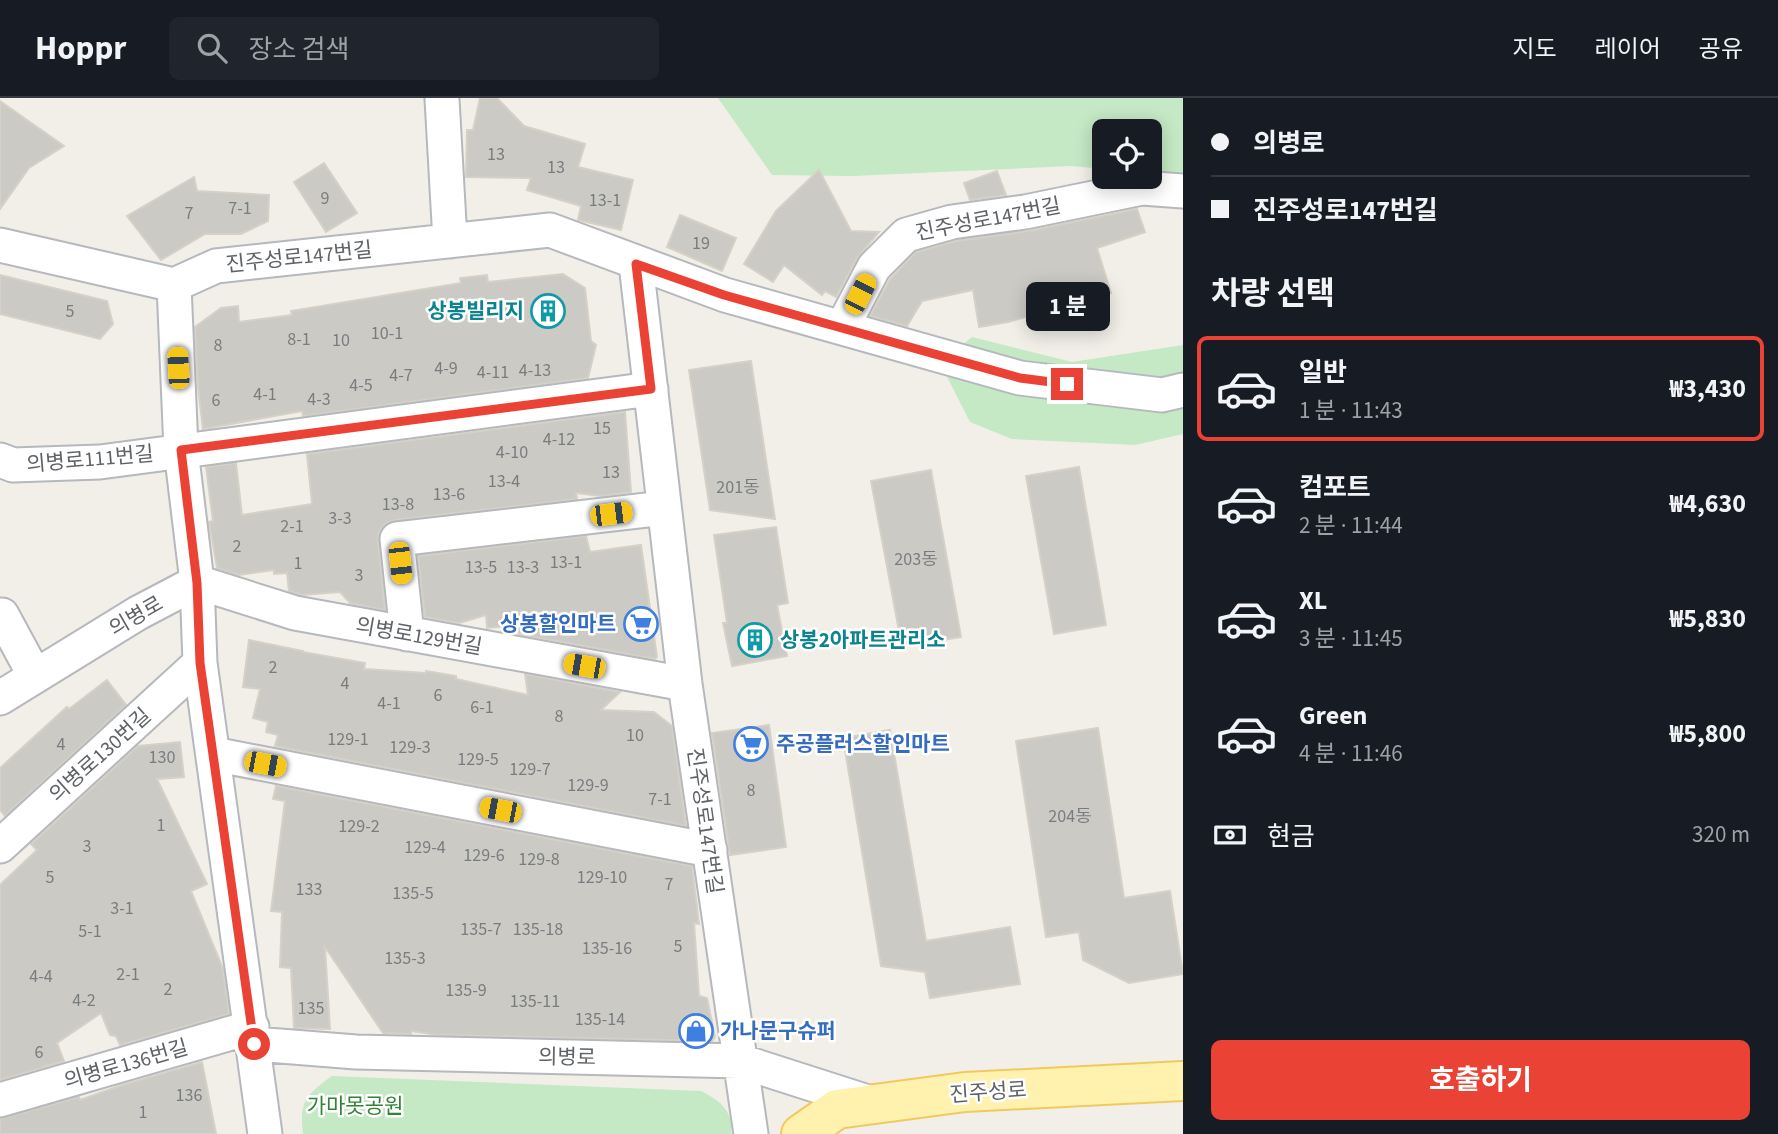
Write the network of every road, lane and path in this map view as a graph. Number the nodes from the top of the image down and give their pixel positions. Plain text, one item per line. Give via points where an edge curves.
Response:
1 (442, 99) edge
2 (1183, 191) edge
3 (450, 241) junction
4 (0, 245) edge
5 (636, 264) junction
6 (174, 285) junction
7 (842, 328) junction
8 (651, 389) junction
9 (1183, 390) edge
10 (181, 450) junction
11 (0, 460) edge
12 (664, 508) junction
13 (197, 583) junction
14 (0, 616) edge
15 (407, 634) junction
16 (200, 663) junction
17 (36, 676) junction
18 (685, 684) junction
19 (0, 698) edge
20 (213, 754) junction
21 (0, 846) edge
22 (710, 850) junction
23 (253, 1036) junction
24 (740, 1061) junction
25 (1183, 1081) edge
26 (0, 1100) edge
27 (874, 1104) junction
28 (265, 1134) edge
29 (751, 1134) edge
30 (801, 1134) edge

1 - 3 street
2 - 7 street, 진주성로147번길 via 1142,188 952,222 906,235 874,267
3 - 5 street, 진주성로147번길 via 550,230
3 - 6 street, 진주성로147번길 via 216,266
4 - 6 street
5 - 7 street, 진주성로147번길
5 - 8 street, 진주성로147번길
6 - 10 street
7 - 9 street, 진주성로147번길 via 1020,378 1162,395
8 - 10 street, 의병로111번길
8 - 12 street, 진주성로147번길
10 - 11 street, 의병로111번길 via 88,462 13,465
10 - 13 street
12 - 15 street via 397,539
12 - 18 street, 진주성로147번길
13 - 15 street, 의병로129번길 via 295,613
13 - 16 street, 의병로
13 - 17 street, 의병로 via 138,613
14 - 17 street
15 - 18 street, 의병로129번길
16 - 20 street, 의병로
16 - 21 street, 의병로130번길
17 - 19 street, 의병로
18 - 22 street, 진주성로147번길
20 - 22 street
20 - 23 street, 의병로
22 - 24 street, 진주성로147번길
23 - 24 street, 의병로 via 356,1052
23 - 26 street, 의병로136번길
23 - 28 street, 의병로
24 - 27 street, 의병로
24 - 29 street, 진주성로147번길
25 - 27 main road, 진주성로 via 965,1092
27 - 30 main road, 진주성로 via 837,1109

